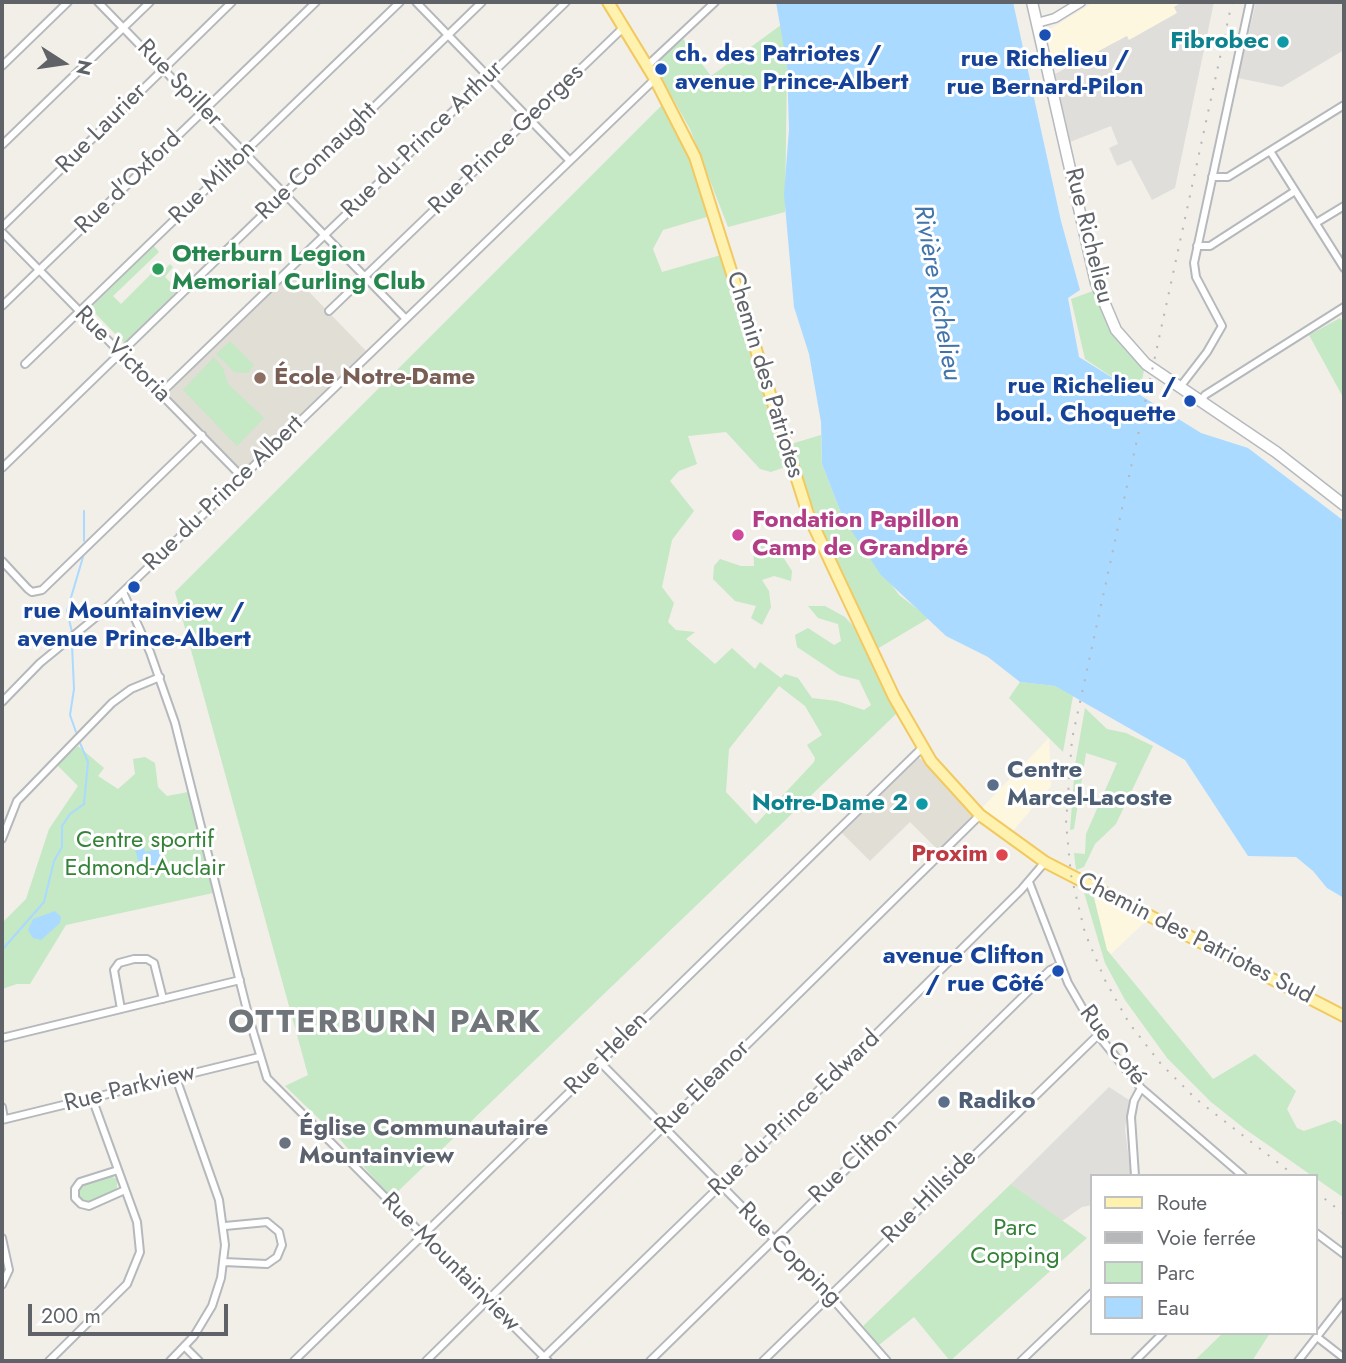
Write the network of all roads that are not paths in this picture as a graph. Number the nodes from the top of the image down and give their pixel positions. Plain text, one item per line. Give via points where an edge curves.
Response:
1 (68, 2) edge
2 (98, 2) edge
3 (150, 2) edge
4 (232, 2) edge
5 (316, 2) edge
6 (400, 2) edge
7 (416, 2) edge
8 (482, 2) edge
9 (566, 2) edge
10 (608, 2) edge
11 (715, 2) edge
12 (1032, 2) edge
13 (1082, 2) edge
14 (1250, 2) edge
15 (1037, 23) junction
16 (123, 27) junction
17 (624, 27) junction
18 (448, 35) junction
19 (2, 66) edge
20 (647, 66) junction
21 (163, 68) junction
22 (488, 76) junction
23 (655, 79) junction
24 (1344, 105) edge
25 (204, 110) junction
26 (529, 118) junction
27 (2, 145) edge
28 (1270, 150) junction
29 (245, 152) junction
30 (569, 160) junction
31 (1212, 177) junction
32 (1296, 191) junction
33 (285, 193) junction
34 (1344, 206) edge
35 (1316, 223) junction
36 (2, 227) edge
37 (2, 232) edge
38 (325, 235) junction
39 (1197, 246) junction
40 (1344, 268) edge
41 (38, 271) junction
42 (365, 277) junction
43 (2, 306) edge
44 (1344, 307) edge
45 (329, 311) dead end
46 (80, 312) junction
47 (405, 318) junction
48 (120, 353) junction
49 (25, 364) dead end
50 (1180, 387) junction
51 (160, 394) junction
52 (1201, 401) junction
53 (202, 435) junction
54 (2, 468) edge
55 (242, 477) junction
56 (1344, 505) edge
57 (2, 561) edge
58 (123, 592) junction
59 (160, 677) junction
60 (2, 702) edge
61 (922, 748) junction
62 (980, 815) junction
63 (2, 839) edge
64 (1045, 862) junction
65 (1029, 882) junction
66 (1061, 965) junction
67 (240, 980) junction
68 (163, 999) junction
69 (121, 1009) junction
70 (1344, 1016) edge
71 (1098, 1035) junction
72 (2, 1038) edge
73 (259, 1057) junction
74 (599, 1061) junction
75 (176, 1078) junction
76 (1141, 1088) junction
77 (92, 1098) junction
78 (2, 1107) edge
79 (3, 1120) edge
80 (664, 1127) junction
81 (118, 1170) junction
82 (1135, 1174) edge
83 (1241, 1174) edge
84 (721, 1186) junction
85 (125, 1190) junction
86 (225, 1226) junction
87 (422, 1234) junction
88 (1318, 1234) edge
89 (2, 1238) edge
90 (774, 1240) junction
91 (1344, 1254) edge
92 (224, 1262) junction
93 (2, 1285) edge
94 (1090, 1295) edge
95 (830, 1296) junction
96 (488, 1301) junction
97 (1344, 1301) edge
98 (1161, 1335) edge
99 (1318, 1335) edge
100 (1317, 1336) joint
101 (185, 1347) junction
102 (1344, 1358) edge
103 (544, 1360) edge
104 (49, 1361) edge
105 (170, 1361) edge
106 (199, 1361) edge
107 (294, 1361) edge
108 (426, 1361) edge
109 (650, 1361) edge
110 (763, 1361) edge
111 (886, 1361) edge
112 (1021, 1361) edge
113 (1135, 1361) edge
114 (1298, 1361) edge

1 - 19 street
2 - 16 street, Rue Spiller
3 - 16 street
4 - 21 street, Rue Laurier
5 - 25 street, Rue d'Oxford
6 - 29 street, Rue Milton
7 - 18 street
8 - 18 street, Rue Connaught
9 - 22 street, Rue du Prince Arthur
10 - 17 main road, Chemin des Patriotes
11 - 20 street
12 - 15 main road, Rue Richelieu
13 - 15 street
14 - 31 street
15 - 50 main road, Rue Richelieu via 1103,304 1133,353
16 - 21 street, Rue Spiller
16 - 27 street
17 - 20 main road, Chemin des Patriotes
17 - 26 street, Rue Prince Georges
18 - 22 street
18 - 33 street, Rue Connaught
20 - 23 main road, Chemin des Patriotes
21 - 25 street, Rue Spiller
21 - 36 street, Rue Laurier
22 - 26 street
22 - 38 street, Rue du Prince Arthur
23 - 30 street, Rue du Prince Albert
23 - 61 main road, Chemin des Patriotes via 709,194 808,514
24 - 28 street
25 - 29 street, Rue Spiller
25 - 41 street, Rue d'Oxford
26 - 30 street
26 - 42 street, Rue Prince Georges
28 - 31 street via 1228,177
28 - 32 street
29 - 33 street, Rue Spiller
29 - 46 street, Rue Milton
30 - 47 street, Rue du Prince Albert
31 - 39 street
32 - 35 street
32 - 39 street via 1210,246
33 - 38 street, Rue Spiller
33 - 48 street, Rue Connaught
34 - 35 street
35 - 40 street
37 - 41 street, Rue Victoria
38 - 42 street, Rue Spiller
38 - 51 street, Rue du Prince Arthur
39 - 50 street via 1195,274 1222,324
41 - 43 street, Rue d'Oxford
41 - 46 street, Rue Victoria
42 - 45 street, Rue Prince Georges
42 - 47 street, Rue Spiller
44 - 52 street
46 - 48 street, Rue Victoria
46 - 49 street, Rue Milton
47 - 55 street, Rue du Prince Albert
48 - 51 street, Rue Victoria
48 - 54 street, Rue Connaught
50 - 52 main road, Rue Richelieu
51 - 53 street, Rue Victoria
52 - 56 main road, Rue Richelieu
53 - 55 street, Rue Victoria
53 - 57 street via 37,592 28,589
55 - 58 street, Rue du Prince Albert
58 - 59 street, Rue Mountainview
58 - 60 street, Rue du Prince Albert
59 - 63 street via 131,689 105,709 17,801
59 - 67 street, Rue Mountainview via 180,739
61 - 62 main road, Chemin des Patriotes
61 - 74 street, Rue Helen
62 - 64 main road, Chemin des Patriotes
62 - 80 street, Rue Eleanor
64 - 65 street, Rue du Prince Edward
64 - 70 main road, Chemin des Patriotes Sud
65 - 66 street, Rue Coté
65 - 84 street, Rue du Prince Edward
66 - 71 street, Rue Coté
66 - 90 street, Rue Clifton via 1050,970
67 - 68 street
67 - 73 street, Rue Mountainview
68 - 69 street
68 - 69 street via 152,962 128,960 117,965 113,974
69 - 72 street
71 - 76 street, Rue Coté
71 - 95 street, Rue Hillside
73 - 75 street, Rue Parkview
73 - 87 street, Rue Mountainview via 276,1091
74 - 80 street, Rue Copping
74 - 87 street, Rue Helen
75 - 77 street, Rue Parkview
75 - 86 street
76 - 82 street via 1131,1117
76 - 83 street, Rue Coté
77 - 79 street, Rue Parkview
77 - 81 street
78 - 79 street
80 - 84 street, Rue Copping
80 - 96 street, Rue Eleanor
81 - 85 street
81 - 85 street via 80,1182 75,1198 89,1206
84 - 90 street, Rue Copping
84 - 103 street, Rue du Prince Edward
85 - 104 street via 140,1237 135,1271 115,1297
86 - 92 street
86 - 92 street via 267,1222 279,1232 282,1245 267,1265
87 - 96 street, Rue Mountainview
87 - 107 street, Rue Helen
88 - 91 street
89 - 93 street via 9,1267
90 - 95 street, Rue Copping
90 - 109 street, Rue Clifton
92 - 101 street via 212,1306
94 - 112 street
95 - 110 street, Rue Hillside
95 - 111 street, Rue Copping
96 - 103 street, Rue Mountainview
96 - 108 street, Rue Eleanor
97 - 99 street
98 - 113 street
100 - 102 street
100 - 114 street
101 - 105 street
101 - 106 street

